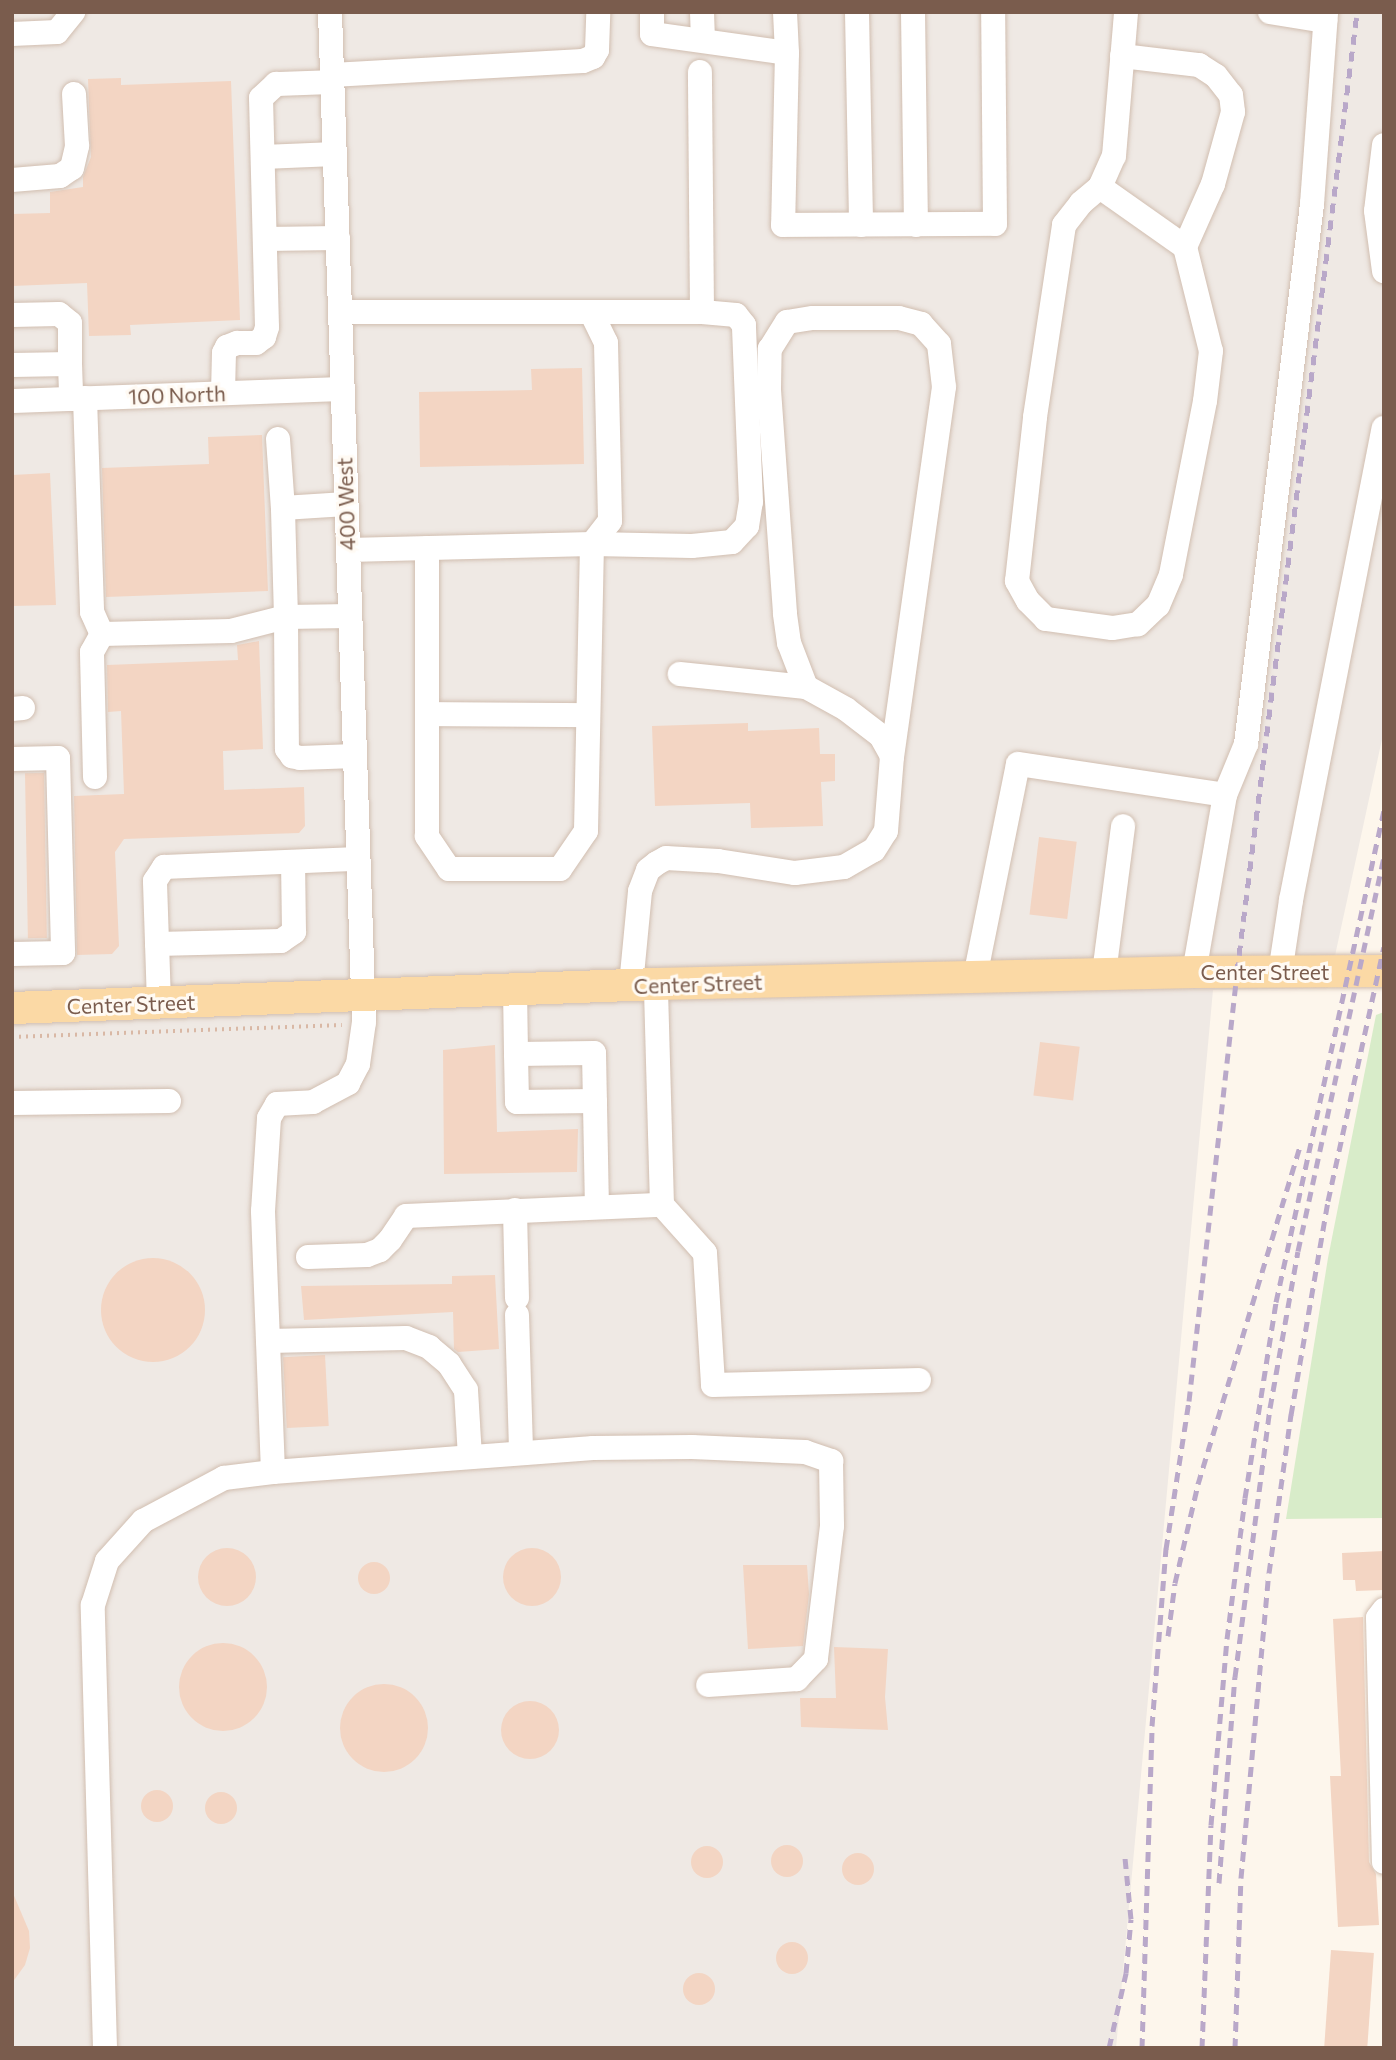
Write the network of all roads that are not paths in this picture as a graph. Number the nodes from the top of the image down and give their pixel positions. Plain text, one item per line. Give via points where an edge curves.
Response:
1 (73, 12) edge
2 (330, 12) edge
3 (598, 12) edge
4 (652, 12) edge
5 (702, 12) edge
6 (785, 12) edge
7 (857, 12) edge
8 (913, 12) edge
9 (993, 12) edge
10 (1126, 12) edge
11 (1270, 12) edge
12 (1326, 17) edge
13 (12, 34) edge
14 (703, 39) junction
15 (787, 53) junction
16 (1122, 56) junction
17 (700, 72) dead end
18 (332, 78) junction
19 (74, 94) dead end
20 (1384, 145) edge
21 (335, 154) junction
22 (263, 157) junction
23 (12, 180) edge
24 (1100, 187) junction
25 (861, 225) junction
26 (916, 225) junction
27 (338, 238) junction
28 (265, 239) junction
29 (1185, 247) junction
30 (1384, 271) edge
31 (340, 312) junction
32 (591, 312) junction
33 (702, 312) junction
34 (12, 315) edge
35 (71, 364) junction
36 (12, 365) edge
37 (343, 389) junction
38 (223, 393) junction
39 (78, 398) junction
40 (12, 401) edge
41 (1384, 428) edge
42 (278, 439) dead end
43 (346, 504) junction
44 (283, 508) junction
45 (592, 544) junction
46 (427, 548) junction
47 (348, 550) junction
48 (350, 616) junction
49 (286, 617) junction
50 (102, 634) junction
51 (680, 674) dead end
52 (806, 687) junction
53 (427, 713) junction
54 (588, 715) junction
55 (355, 756) junction
56 (891, 756) junction
57 (12, 759) edge
58 (95, 777) dead end
59 (1225, 795) junction
60 (1124, 825) dead end
61 (358, 859) junction
62 (293, 862) junction
63 (157, 944) junction
64 (12, 954) edge
65 (1384, 971) edge
66 (1195, 972) junction
67 (1104, 973) junction
68 (1280, 973) junction
69 (975, 977) junction
70 (643, 985) junction
71 (515, 989) junction
72 (363, 995) junction
73 (159, 1003) junction
74 (12, 1008) edge
75 (516, 1054) junction
76 (169, 1101) dead end
77 (595, 1101) junction
78 (12, 1103) edge
79 (662, 1205) junction
80 (597, 1207) junction
81 (515, 1210) junction
82 (309, 1257) dead end
83 (268, 1341) junction
84 (919, 1380) dead end
85 (521, 1453) junction
86 (470, 1457) junction
87 (273, 1472) junction
88 (1384, 1610) edge
89 (708, 1685) dead end
90 (1383, 1766) edge
91 (1384, 1862) edge
92 (105, 2048) edge

1 - 13 street via 57,32
2 - 18 street, 400 West
3 - 18 street via 597,50 583,61
4 - 14 street via 652,34
5 - 14 street
6 - 15 street
7 - 25 street
8 - 26 street
9 - 26 street via 995,224
10 - 16 street
11 - 12 street
12 - 59 street via 1312,204 1246,744
14 - 15 street
15 - 25 street via 783,225
16 - 24 street via 1114,156
16 - 29 street via 1199,65 1216,75 1231,95 1233,112 1213,184
17 - 33 street
18 - 21 street, 400 West
18 - 22 street via 276,84 267,90 261,98
19 - 23 street via 77,146 72,168 60,176
20 - 30 street via 1376,211
21 - 22 street
21 - 27 street, 400 West
22 - 28 street
24 - 29 street
24 - 29 street via 1064,225 1035,417 1017,581 1046,619 1112,628 1138,624 1158,605 1171,575 1211,351
25 - 26 street
27 - 28 street
27 - 31 street, 400 West
28 - 38 street via 267,327 256,343 227,347
31 - 32 street
31 - 37 street, 400 West
32 - 33 street
32 - 45 street via 606,343 610,521
33 - 45 street via 736,314 744,325 751,502 747,526 733,542
34 - 35 street via 59,314 70,323
35 - 36 street
35 - 39 street
37 - 38 street, 100 North
37 - 43 street, 400 West
38 - 39 street, 100 North
39 - 40 street, 100 North
39 - 50 street via 92,612
41 - 68 street
42 - 44 street
43 - 44 street
43 - 47 street, 400 West
44 - 49 street
45 - 46 street
45 - 54 street
46 - 47 street
46 - 53 street
47 - 48 street, 400 West
48 - 49 street
48 - 55 street, 400 West
49 - 50 street via 231,631
49 - 55 street via 287,750 300,758
50 - 58 street via 92,652
51 - 52 street
52 - 56 street via 881,736
52 - 56 street via 789,643 785,613 769,388 771,349 788,322 899,317 921,324 939,344 944,387
53 - 54 street
53 - 54 street via 427,836 449,869 560,869 586,831
55 - 61 street, 400 West
56 - 70 street via 886,831 874,850 845,867 795,873 718,861 666,859 648,870 640,891
57 - 64 street via 58,758 63,953
59 - 66 street
59 - 69 street via 1018,764
60 - 67 street
61 - 62 street
61 - 72 street, 400 West
62 - 63 street via 164,867 155,881
62 - 63 street via 294,932 281,941
63 - 73 street
65 - 68 main road, Center Street
66 - 67 main road, Center Street
66 - 68 main road, Center Street
67 - 69 main road, Center Street
69 - 70 main road, Center Street
70 - 71 main road, Center Street
70 - 79 street
71 - 72 main road, Center Street
71 - 75 street
72 - 73 main road, Center Street
72 - 83 street, 400 West via 359,1064 348,1083 313,1102 277,1104 269,1118 265,1158
73 - 74 main road, Center Street
75 - 77 street via 594,1053
75 - 77 street via 517,1102
76 - 78 street
77 - 80 street
79 - 80 street
79 - 84 street via 705,1253 713,1385
80 - 81 street
81 - 82 street via 406,1216 380,1250 367,1255
81 - 85 street
83 - 86 street via 406,1338 429,1347 449,1364 466,1390
83 - 87 street
85 - 86 street
85 - 89 street via 692,1447 805,1452 831,1461 832,1526 816,1659 797,1679
86 - 87 street
87 - 92 street via 224,1478 143,1521 107,1562 93,1605
88 - 90 street via 1378,1618
90 - 91 street

